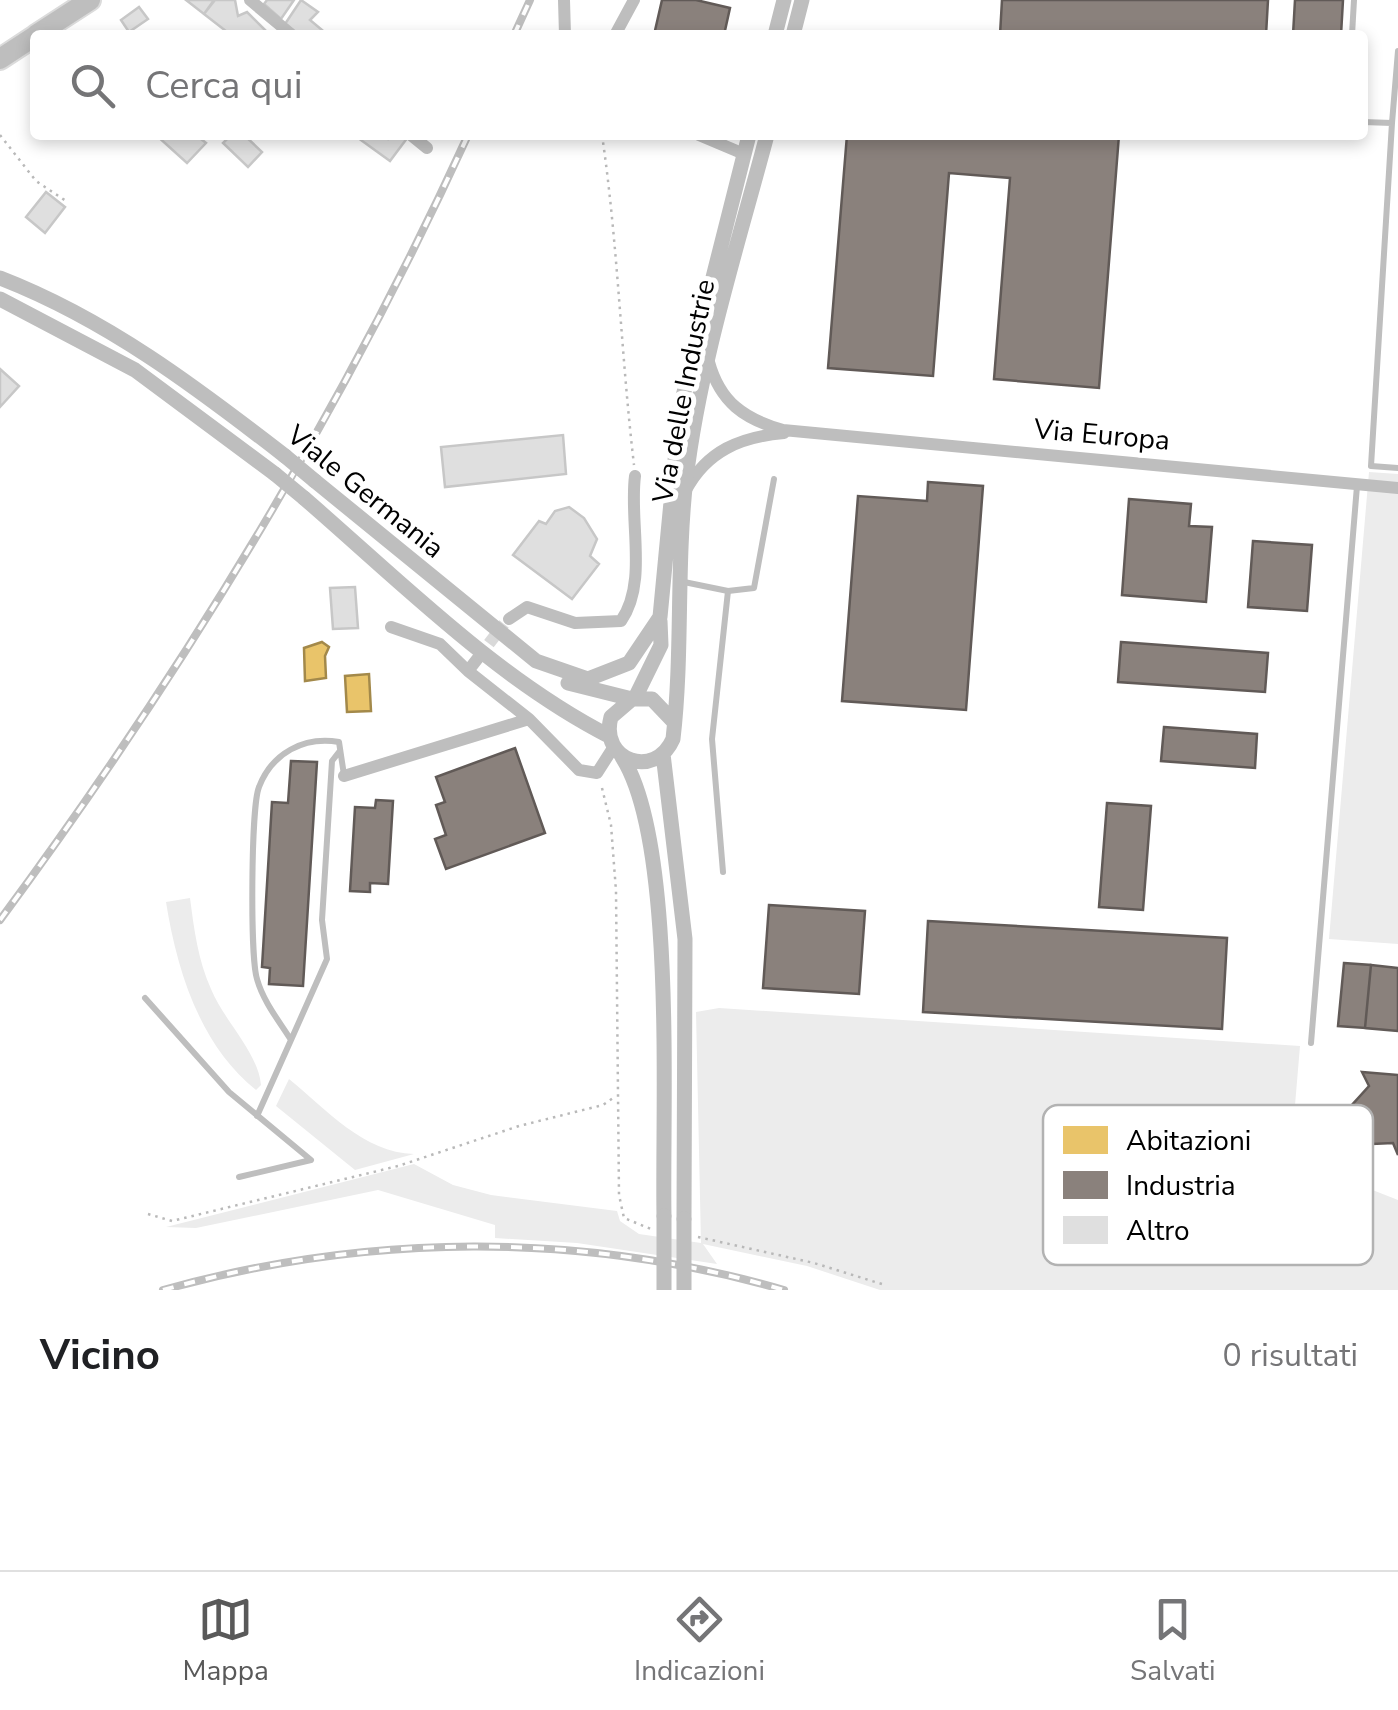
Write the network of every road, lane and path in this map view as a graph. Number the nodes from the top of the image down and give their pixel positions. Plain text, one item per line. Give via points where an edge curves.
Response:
1 (90, 0) edge
2 (250, 0) edge
3 (564, 0) edge
4 (634, 0) edge
5 (784, 0) edge
6 (802, 0) edge
7 (1354, 0) edge
8 (44, 30) edge
9 (286, 30) edge
10 (565, 30) edge
11 (618, 30) edge
12 (776, 30) edge
13 (793, 30) edge
14 (1352, 30) edge
15 (30, 39) edge
16 (1398, 51) edge
17 (0, 58) edge
18 (1368, 122) edge
19 (1392, 124) junction
20 (0, 134) edge
21 (418, 140) edge
22 (602, 140) edge
23 (711, 140) edge
24 (748, 140) edge
25 (765, 140) edge
26 (427, 148) dead end
27 (744, 154) junction
28 (66, 201) dead end
29 (0, 278) edge
30 (0, 299) edge
31 (709, 362) junction
32 (801, 432) junction
33 (1398, 468) edge
34 (635, 476) joint
35 (774, 479) dead end
36 (1357, 481) junction
37 (1398, 488) edge
38 (685, 492) junction
39 (678, 580) junction
40 (728, 591) junction
41 (660, 617) junction
42 (509, 618) dead end
43 (391, 627) dead end
44 (478, 658) tunnel mouth
45 (536, 661) junction
46 (468, 671) junction
47 (634, 698) junction
48 (529, 719) junction
49 (672, 721) junction
50 (615, 747) junction
51 (340, 751) junction
52 (664, 754) junction
53 (344, 776) joint
54 (723, 872) dead end
55 (146, 998) dead end
56 (291, 1040) junction
57 (1312, 1043) dead end
58 (618, 1090) dead end
59 (257, 1116) junction
60 (239, 1177) dead end
61 (148, 1214) dead end
62 (664, 1290) edge
63 (684, 1290) edge

1 - 8 main road
2 - 9 street
3 - 10 street
4 - 11 street
5 - 12 street
6 - 13 street
7 - 14 lane
15 - 17 main road
16 - 19 lane
18 - 19 lane
19 - 33 lane via 1371,466
20 - 28 path via 36,180
21 - 26 street
22 - 34 path
23 - 27 street
24 - 27 street, Via delle Industrie
25 - 31 street, Via delle Industrie
27 - 41 street, Via delle Industrie via 680,408
29 - 45 street, Viale Germania, bridge via 60,303 148,354 285,456
30 - 50 street, Viale Germania, bridge via 135,370 275,474 475,644
31 - 32 street, Via Europa via 723,396 738,411
31 - 38 street, Via delle Industrie
32 - 36 street, Via Europa
32 - 38 street, Via Europa via 759,436 720,450
34 - 42 street via 634,583 621,621 575,623 527,606
35 - 40 lane via 754,588
36 - 37 street, Via Europa
36 - 57 lane
38 - 39 street, Via delle Industrie
39 - 40 lane
39 - 49 street, Via delle Industrie
40 - 54 lane via 712,739
41 - 45 street, Viale Germania via 645,646 607,675 588,679
41 - 47 street via 661,645
43 - 46 street via 440,644
44 - 46 street
45 - 47 street via 564,682
46 - 48 street
47 - 49 street via 661,704
47 - 50 street via 612,717
48 - 50 street via 579,770 597,773
48 - 53 street
49 - 52 street via 673,739
50 - 52 street via 648,762
50 - 62 street, bridge via 637,780 650,828 660,964
51 - 53 lane
51 - 56 lane via 332,761 322,920 327,959
51 - 56 lane via 339,742 302,742 278,757 258,788 252,936 257,979
52 - 63 street, bridge via 685,939
55 - 59 lane
56 - 59 lane
58 - 61 path via 604,1105 398,1166 172,1221
59 - 60 lane via 311,1160

